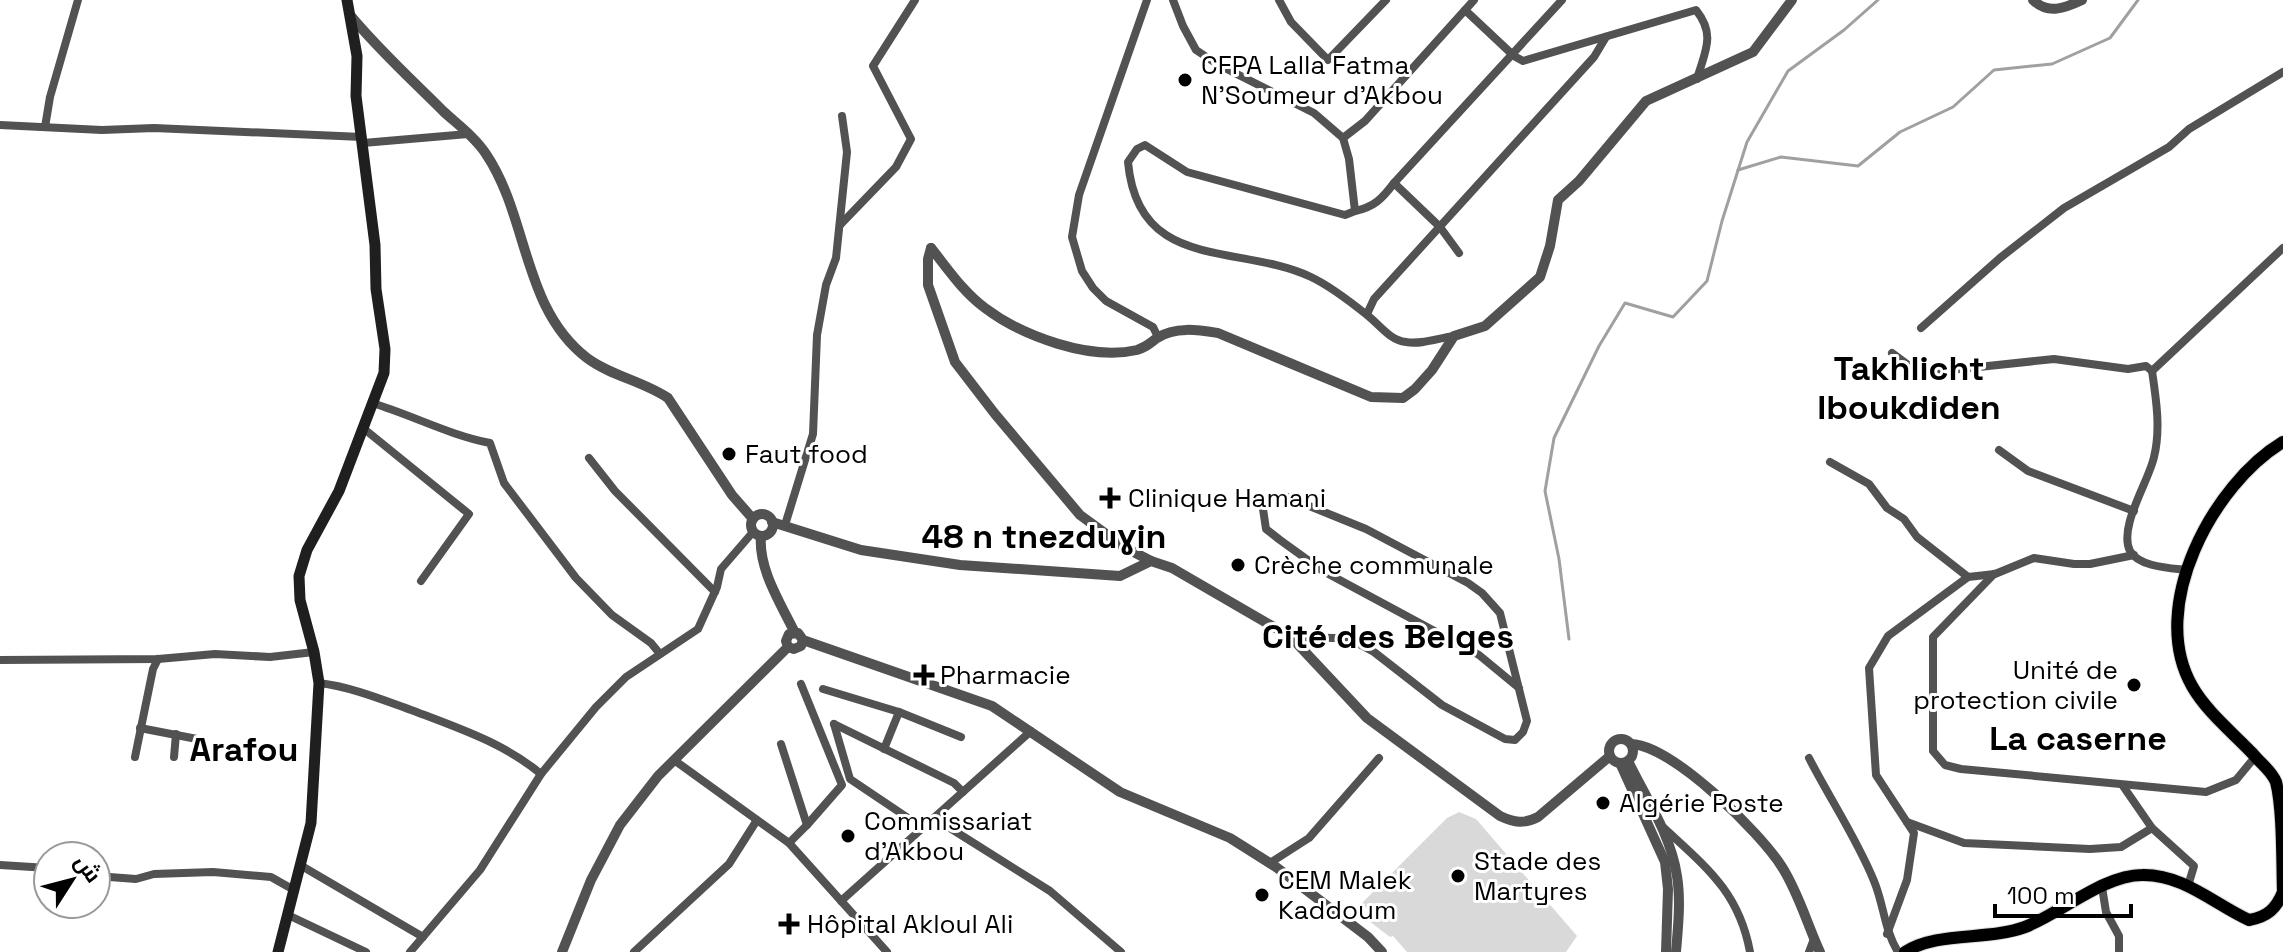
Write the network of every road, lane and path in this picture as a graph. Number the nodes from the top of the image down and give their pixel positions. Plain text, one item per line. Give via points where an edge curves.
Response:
1 (78, 0) edge
2 (347, 0) edge
3 (915, 0) edge
4 (1147, 0) edge
5 (1173, 0) edge
6 (1293, 0) edge
7 (1386, 0) edge
8 (1474, 0) edge
9 (1562, 0) edge
10 (1792, 0) edge
11 (2033, 0) edge
12 (2082, 0) edge
13 (1281, 4) edge
14 (1465, 10) junction
15 (350, 15) junction
16 (1606, 37) junction
17 (1514, 56) junction
18 (2283, 72) edge
19 (1697, 79) junction
20 (842, 116) dead end
21 (0, 125) edge
22 (45, 127) junction
23 (468, 134) junction
24 (1343, 138) junction
25 (362, 140) junction
26 (1394, 183) junction
27 (1355, 211) junction
28 (839, 226) junction
29 (1440, 227) junction
30 (2283, 248) edge
31 (1459, 253) dead end
32 (1367, 314) junction
33 (1921, 328) dead end
34 (1454, 336) junction
35 (1158, 337) junction
36 (1892, 353) dead end
37 (2152, 371) junction
38 (372, 403) junction
39 (363, 428) junction
40 (2283, 442) edge
41 (1999, 450) dead end
42 (589, 458) dead end
43 (1830, 462) dead end
44 (2134, 511) junction
45 (753, 519) junction
46 (772, 522) junction
47 (785, 525) junction
48 (757, 534) junction
49 (2134, 555) junction
50 (1151, 561) junction
51 (2187, 570) junction
52 (1995, 574) junction
53 (1968, 577) junction
54 (421, 581) dead end
55 (715, 592) junction
56 (799, 636) junction
57 (1291, 637) junction
58 (314, 652) junction
59 (660, 654) junction
60 (158, 659) junction
61 (0, 660) edge
62 (319, 683) junction
63 (801, 684) dead end
64 (1519, 688) junction
65 (823, 689) dead end
66 (899, 712) junction
67 (140, 728) junction
68 (1031, 731) junction
69 (176, 734) junction
70 (961, 737) dead end
71 (197, 739) dead end
72 (781, 744) dead end
73 (1631, 744) junction
74 (884, 749) junction
75 (1610, 756) junction
76 (135, 757) dead end
77 (174, 757) dead end
78 (2255, 757) junction
79 (1379, 758) dead end
80 (1809, 758) dead end
81 (674, 760) junction
82 (1624, 762) junction
83 (541, 774) junction
84 (2123, 786) junction
85 (963, 792) junction
86 (934, 818) junction
87 (757, 820) junction
88 (1906, 821) junction
89 (1660, 824) junction
90 (807, 825) junction
91 (2152, 828) junction
92 (920, 830) junction
93 (789, 843) junction
94 (1270, 863) junction
95 (0, 865) edge
96 (300, 865) junction
97 (32, 867) edge
98 (112, 877) edge
99 (2188, 886) junction
100 (2102, 887) junction
101 (294, 890) junction
102 (841, 901) junction
103 (288, 915) junction
104 (1887, 934) junction
105 (423, 937) junction
106 (1814, 939) junction
107 (278, 952) edge
108 (366, 952) edge
109 (410, 952) edge
110 (562, 952) edge
111 (634, 952) edge
112 (887, 952) edge
113 (1121, 952) edge
114 (1382, 952) edge
115 (1666, 952) edge
116 (1676, 952) edge
117 (1750, 952) edge
118 (1809, 952) edge
119 (1820, 952) edge
120 (1898, 952) edge
121 (1905, 952) edge
122 (2119, 952) edge

1 - 22 street
2 - 15 main road
3 - 28 street via 873,66 911,139 896,167
4 - 35 street via 1079,195 1072,237 1093,288 1153,327
5 - 24 street via 1196,50 1314,113
6 - 13 street
7 - 13 street via 1328,60
8 - 14 street
9 - 17 street
10 - 19 street via 1753,52
11 - 12 street via 2050,10
14 - 17 street
14 - 24 street via 1365,121
15 - 23 street
15 - 25 main road
16 - 17 street via 1523,61
16 - 19 street via 1696,10 1709,41
16 - 29 street via 1594,57
17 - 26 street
18 - 33 street via 2064,208
19 - 34 street via 1646,101 1558,200 1540,277 1485,326
20 - 28 street via 847,152
21 - 22 street
22 - 25 street
23 - 25 street
23 - 45 street via 501,180 550,318 586,357 668,398
24 - 27 street
25 - 38 main road via 385,349 384,373
26 - 27 street via 1371,208
26 - 29 street
27 - 32 street via 1345,215 1187,172 1145,145 1128,162 1135,196 1162,234 1187,247 1312,277
28 - 47 street via 817,335 813,434
29 - 31 street
29 - 32 street via 1374,299
30 - 37 street
32 - 34 street via 1390,336 1405,342
34 - 35 street via 1415,389 1390,400 1371,397 1218,333 1194,330
35 - 50 street via 1134,351 1069,349 1044,340 985,308 931,248 928,285 955,362 1080,515
36 - 37 street via 1915,370 2054,359 2128,369 2146,366
37 - 44 street via 2154,457
38 - 39 main road
38 - 59 street via 490,443 504,483 576,578
39 - 54 street via 469,514
39 - 58 main road via 299,576
40 - 51 main road via 2228,494 2199,539
41 - 44 street via 2028,471
42 - 55 street
43 - 53 street via 1869,484 1917,537
44 - 49 street via 2127,538
45 - 46 street via 762,514
45 - 48 street
46 - 47 street
46 - 48 street via 771,531
47 - 50 street via 861,550 960,565 1120,576
48 - 55 street via 721,569
48 - 56 street via 766,571
49 - 51 street via 2140,561
49 - 52 street via 2074,564 2034,558
50 - 57 street
51 - 78 main road via 2178,641 2191,685
52 - 53 street
52 - 84 street via 1933,637 1933,751 1945,765 1961,769
53 - 88 street via 1888,636 1869,668 1876,775
55 - 59 street via 698,629
56 - 68 street via 992,706
56 - 81 street via 797,649 788,647
57 - 64 street via 1359,644 1442,705 1505,739 1515,740 1527,721
57 - 75 street via 1367,718 1513,822 1538,817
58 - 60 street
58 - 62 main road
59 - 83 street via 596,707
60 - 61 street
60 - 67 street
62 - 83 street via 342,686 466,730
62 - 96 main road via 311,823
63 - 90 street via 842,785
64 - 64 street via 1500,613 1482,593 1366,529 1287,497 1266,500 1266,529 1280,540 1323,571 1479,655
65 - 66 street
66 - 70 street
66 - 74 street
67 - 69 street
67 - 76 street
68 - 85 street
68 - 94 street via 1112,788 1230,838
69 - 71 street
69 - 77 street
72 - 90 street
73 - 75 street via 1614,742
73 - 82 street via 1633,752
73 - 106 street via 1677,763 1766,844 1799,898
74 - 85 street
74 - 92 street via 834,724 850,779
75 - 82 street
78 - 84 street via 2236,780 2206,792
78 - 99 main road via 2270,771 2282,801 2279,901 2270,913 2249,920
79 - 94 street via 1309,838
80 - 104 street via 1873,878
81 - 87 street
81 - 110 street via 620,825
82 - 89 street
82 - 115 street via 1665,862
83 - 105 street via 480,870
84 - 91 street
85 - 86 street
86 - 92 street
86 - 113 street via 1050,891
87 - 93 street
87 - 111 street via 729,864
88 - 91 street via 1964,843 2090,849 2121,847
88 - 104 street via 1914,833 1907,880
89 - 116 street via 1677,878
89 - 117 street via 1725,888
90 - 93 street
91 - 99 street via 2194,866
92 - 102 street
93 - 102 street
94 - 114 street
95 - 97 street
96 - 101 main road
96 - 105 street
98 - 101 street via 213,872 271,877
99 - 100 main road via 2141,875
100 - 121 main road via 2006,933 1934,941
100 - 122 street via 2106,912 2119,936
101 - 103 main road
102 - 112 street
103 - 107 main road
103 - 108 street
104 - 120 street
105 - 109 street
106 - 118 street
106 - 119 street

